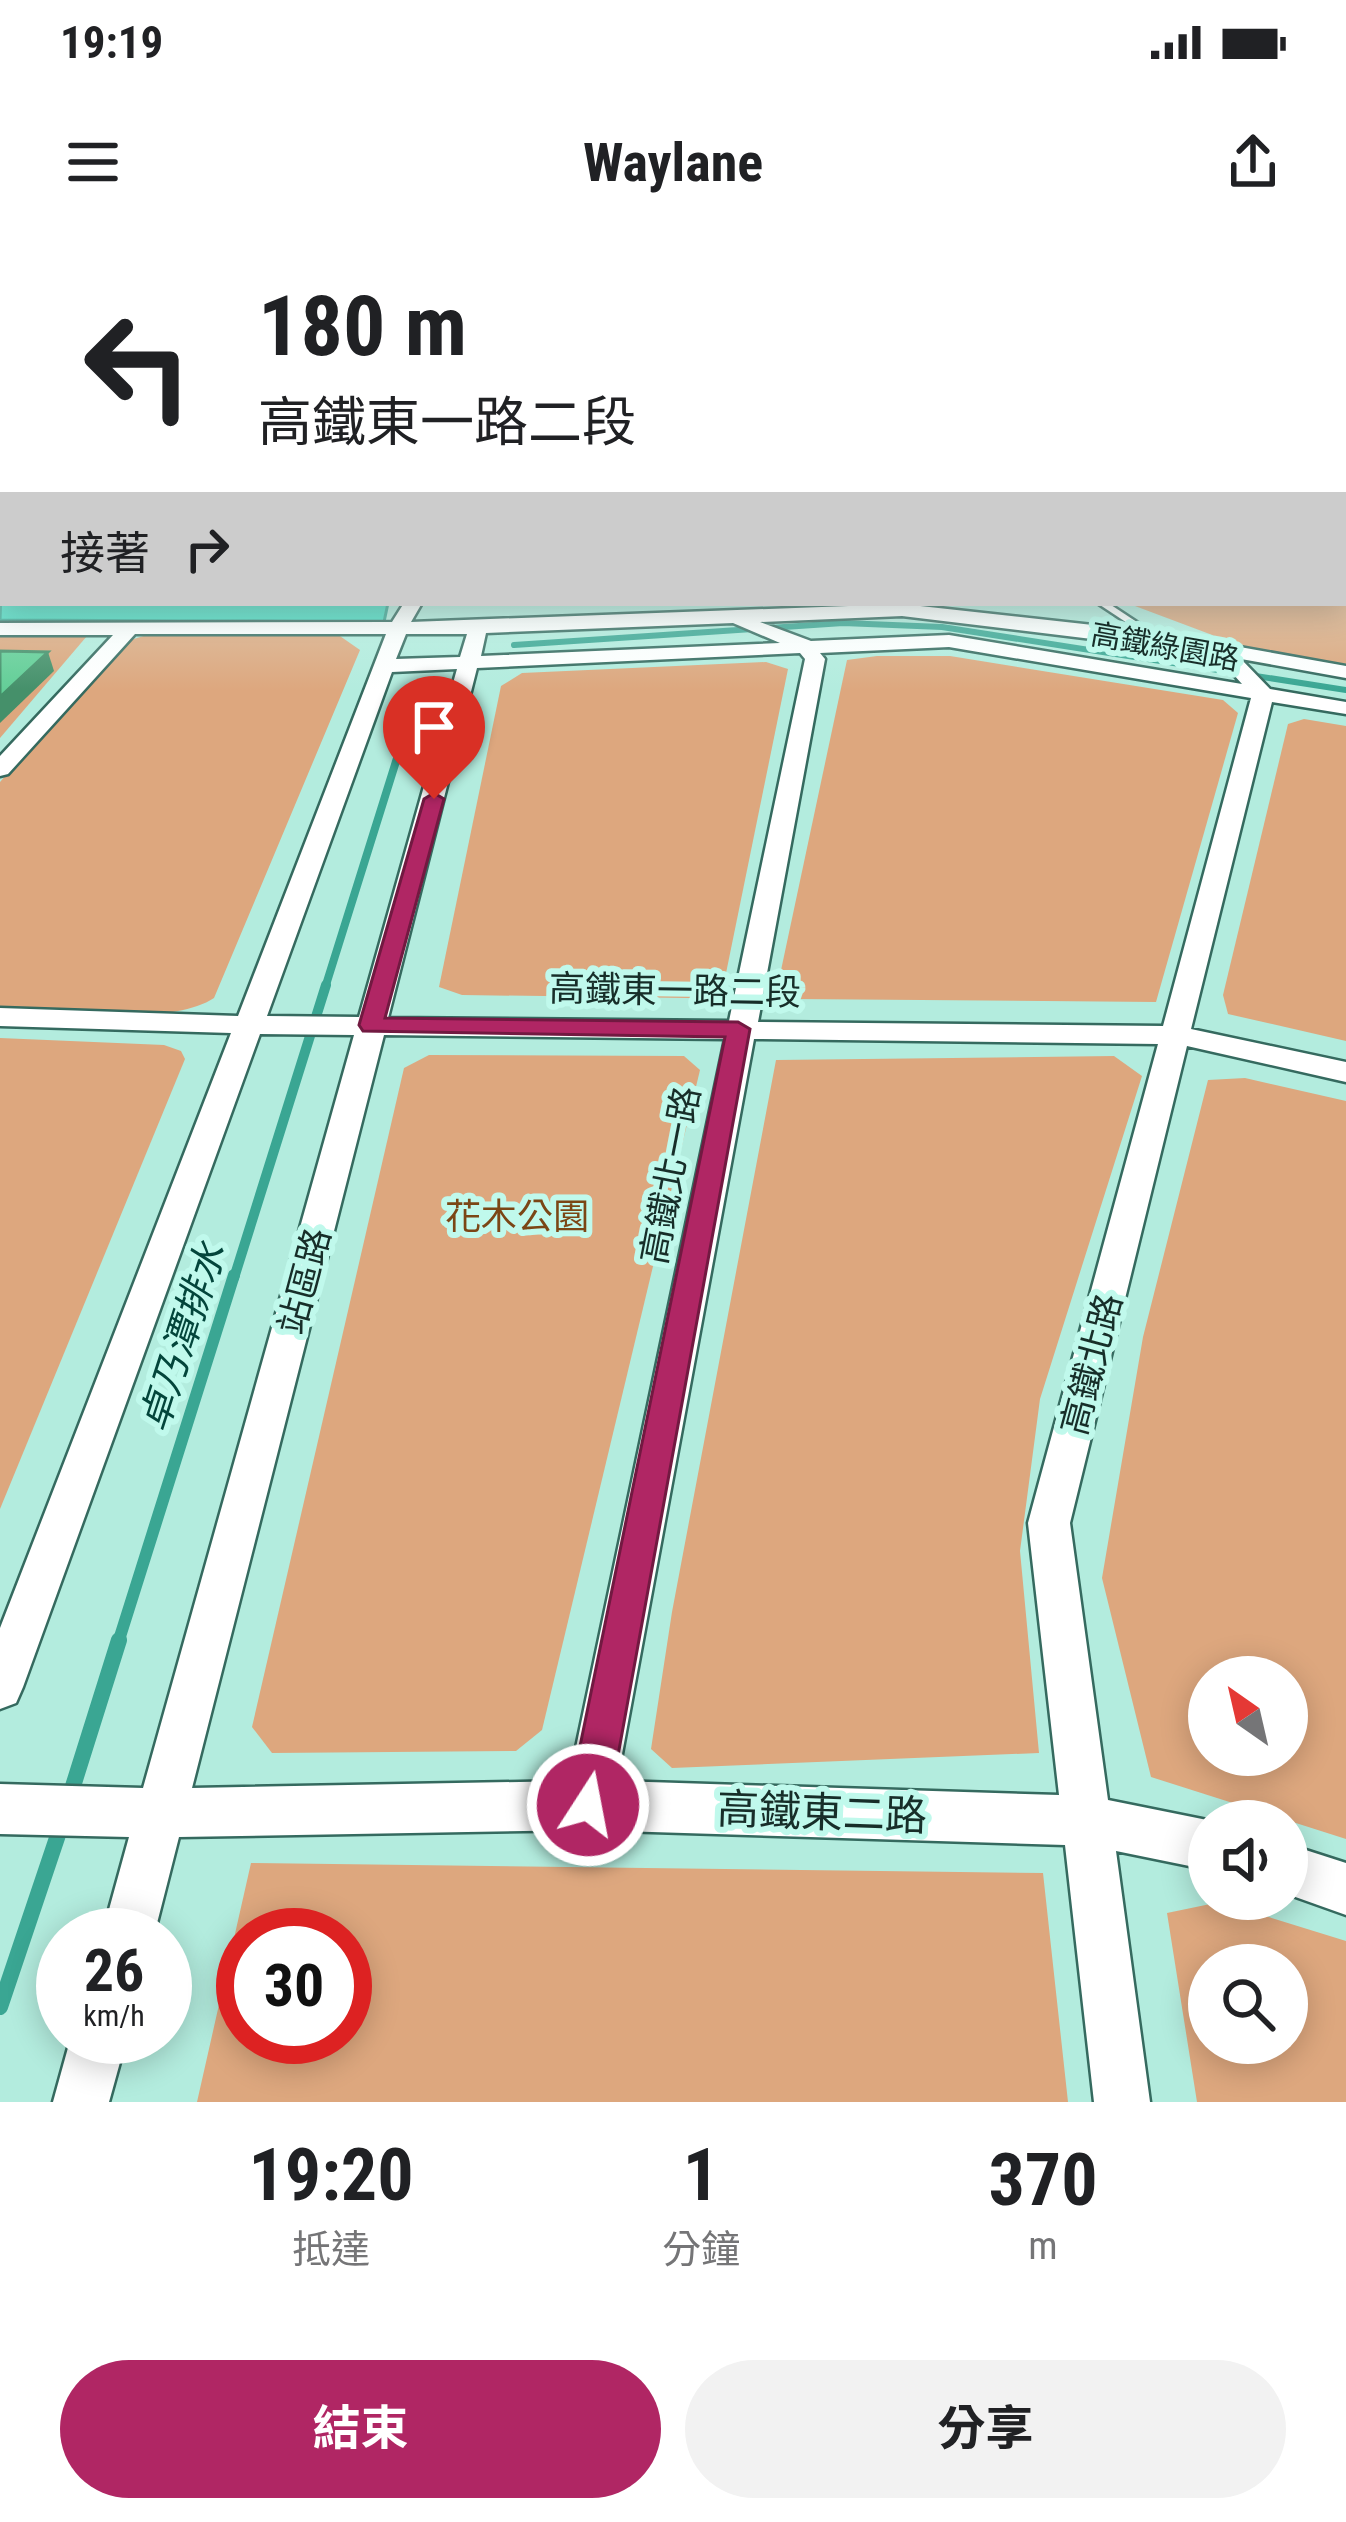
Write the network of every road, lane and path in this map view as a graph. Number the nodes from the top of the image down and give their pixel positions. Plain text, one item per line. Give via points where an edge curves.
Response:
1 (1107, 606) edge
2 (714, 609) edge
3 (406, 615) edge
4 (0, 629) edge
5 (129, 629) junction
6 (1156, 638) junction
7 (475, 645) junction
8 (804, 645) junction
9 (1224, 653) junction
10 (385, 667) junction
11 (1346, 672) edge
12 (1263, 694) junction
13 (1346, 708) edge
14 (0, 769) edge
15 (0, 1017) edge
16 (246, 1025) junction
17 (371, 1025) junction
18 (738, 1029) junction
19 (1177, 1035) junction
20 (1346, 1072) edge
21 (0, 1687) edge
22 (588, 1805) junction
23 (0, 1809) edge
24 (163, 1813) junction
25 (1090, 1821) junction
26 (1188, 1842) edge
27 (1308, 1876) edge
28 (1346, 1889) edge
29 (136, 1908) edge
30 (92, 2064) edge
31 (81, 2102) edge
32 (1122, 2102) edge

1 - 6 lane
2 - 6 street, 高鐵綠園路 via 902,610
2 - 7 street, 高鐵綠園路
2 - 8 street
3 - 5 street, 高鐵綠園路
3 - 7 street, 高鐵綠園路
3 - 10 street
4 - 5 street, 高鐵綠園路
5 - 14 street
6 - 9 street, 高鐵綠園路
7 - 8 street, 高鐵綠園路
7 - 10 street
7 - 17 street, 站區路
8 - 12 street, 高鐵綠園路 via 949,641
8 - 18 street, 高鐵北一路 via 815,659
9 - 11 street, 高鐵綠園路
9 - 12 street
10 - 16 street
12 - 13 street, 高鐵綠園路
12 - 19 street, 高鐵北路
15 - 16 street, 高鐵東一路二段
16 - 17 street, 高鐵東一路二段
16 - 21 street
17 - 18 street, 高鐵東一路二段
17 - 24 street, 站區路
18 - 19 street, 高鐵東一路二段
18 - 22 street, 高鐵北一路
19 - 20 street, 高鐵東一路二段
19 - 25 street, 高鐵北路 via 1049,1523
22 - 24 street, 高鐵東二路
22 - 25 street, 高鐵東二路
23 - 24 street, 高鐵東二路
24 - 29 street, 站區路
25 - 26 street, 高鐵東二路
25 - 32 street, 高鐵北路
27 - 28 street
30 - 31 street

